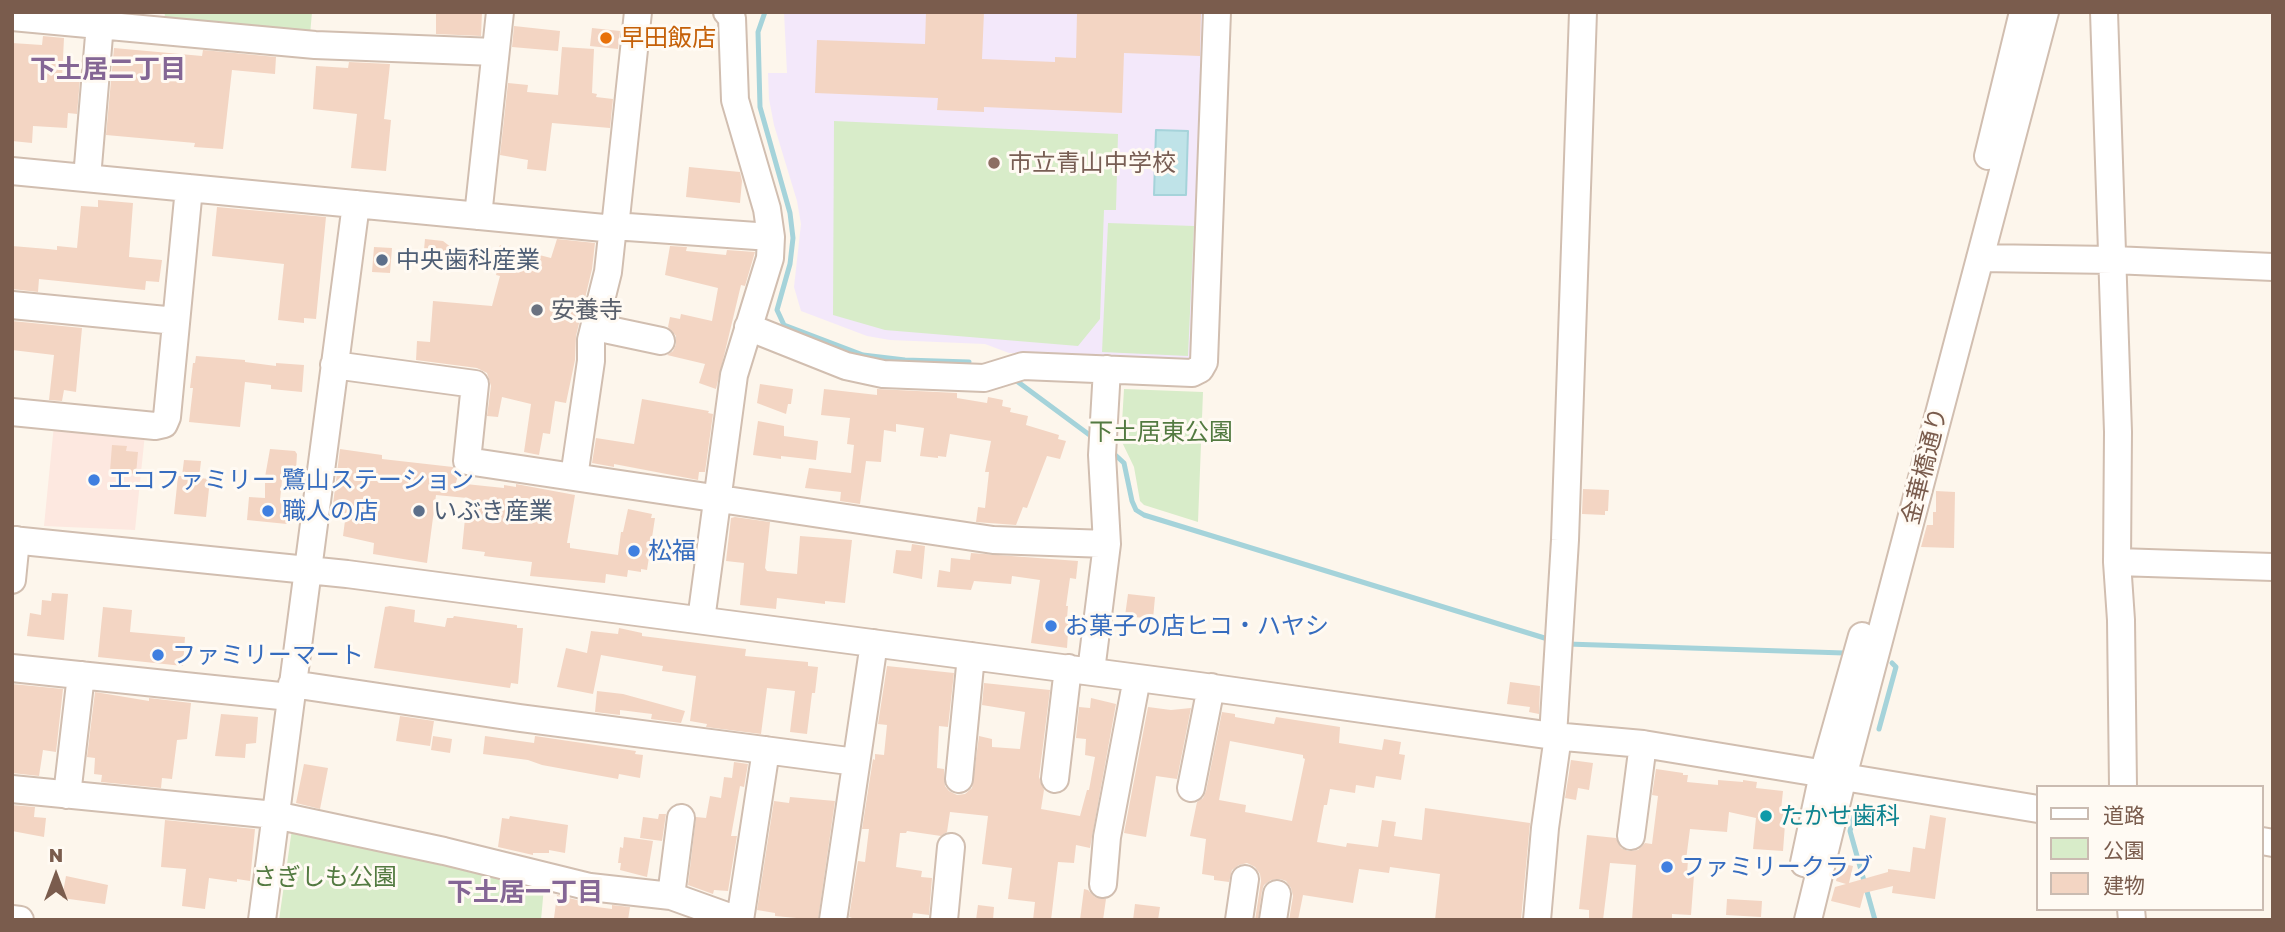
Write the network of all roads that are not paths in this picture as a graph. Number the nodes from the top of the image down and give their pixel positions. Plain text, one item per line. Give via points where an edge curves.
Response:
1 (500, 12) edge
2 (638, 12) edge
3 (727, 12) edge
4 (1217, 12) edge
5 (1583, 12) edge
6 (2023, 12) edge
7 (2045, 12) edge
8 (2104, 12) edge
9 (12, 17) edge
10 (100, 18) edge
11 (495, 52) junction
12 (12, 171) edge
13 (87, 178) junction
14 (189, 188) junction
15 (356, 204) junction
16 (478, 216) junction
17 (612, 226) junction
18 (771, 237) junction
19 (1980, 258) junction
20 (2113, 260) junction
21 (2273, 267) edge
22 (12, 305) edge
23 (176, 321) junction
24 (595, 327) junction
25 (748, 327) junction
26 (661, 341) dead end
27 (334, 365) junction
28 (1107, 369) junction
29 (12, 412) edge
30 (574, 477) junction
31 (717, 498) junction
32 (14, 540) edge
33 (1107, 544) junction
34 (2117, 562) junction
35 (2273, 567) edge
36 (308, 570) junction
37 (12, 580) edge
38 (701, 620) junction
39 (874, 643) junction
40 (971, 656) junction
41 (12, 668) edge
42 (1080, 670) junction
43 (81, 675) junction
44 (1137, 678) junction
45 (1211, 687) junction
46 (291, 691) junction
47 (1555, 736) junction
48 (1643, 744) junction
49 (766, 750) junction
50 (856, 762) junction
51 (1833, 776) junction
52 (959, 779) dead end
53 (1055, 779) dead end
54 (2123, 785) edge
55 (1191, 788) dead end
56 (12, 789) edge
57 (67, 795) junction
58 (2036, 809) edge
59 (275, 815) junction
60 (681, 818) dead end
61 (1631, 835) dead end
62 (951, 847) dead end
63 (1245, 879) dead end
64 (1103, 884) dead end
65 (1278, 894) dead end
66 (671, 896) junction
67 (12, 919) edge
68 (20, 920) edge
69 (262, 920) edge
70 (739, 920) edge
71 (833, 920) edge
72 (944, 920) edge
73 (1239, 920) edge
74 (1273, 920) edge
75 (1537, 920) edge
76 (1791, 920) edge
77 (1808, 920) edge

1 - 11 street
2 - 17 street
3 - 18 street via 732,18 735,100
4 - 28 street via 1204,362 1192,373
5 - 47 street
6 - 51 street, 金華橋通り
7 - 19 street, 金華橋通り
8 - 20 street
9 - 10 street
10 - 11 street via 315,45
10 - 13 street
11 - 16 street
12 - 13 street
13 - 14 street
14 - 15 street
14 - 23 street
15 - 16 street
15 - 27 street
16 - 17 street
17 - 18 street
17 - 24 street via 608,272
18 - 25 street via 770,258
19 - 20 street
19 - 51 street, 金華橋通り
20 - 21 street
20 - 34 street
22 - 23 street
23 - 29 street via 163,424
24 - 26 street
24 - 30 street
25 - 28 street via 846,366 883,374 984,378 1023,366
25 - 31 street via 734,375
27 - 30 street via 475,384 467,461
27 - 36 street
28 - 33 street via 1103,442
30 - 31 street
31 - 33 street via 993,540
31 - 38 street
32 - 36 street
32 - 37 street
33 - 42 street
34 - 35 street
34 - 54 street
36 - 38 street
36 - 46 street
38 - 39 street
39 - 40 street
39 - 50 street
40 - 42 street
40 - 52 street
41 - 43 street
42 - 44 street
42 - 53 street
43 - 46 street
43 - 57 street
44 - 45 street
44 - 64 street via 1107,837
45 - 47 street
45 - 55 street
46 - 49 street
46 - 59 street
47 - 48 street
47 - 75 street
48 - 51 street
48 - 61 street
49 - 50 street
49 - 70 street
50 - 71 street
51 - 58 street
51 - 76 street, 金華橋通り
51 - 77 street, 金華橋通り
56 - 57 street
57 - 59 street
59 - 66 street via 590,887
59 - 69 street
60 - 66 street
62 - 72 street
63 - 73 street
65 - 74 street
66 - 70 street
67 - 68 street

